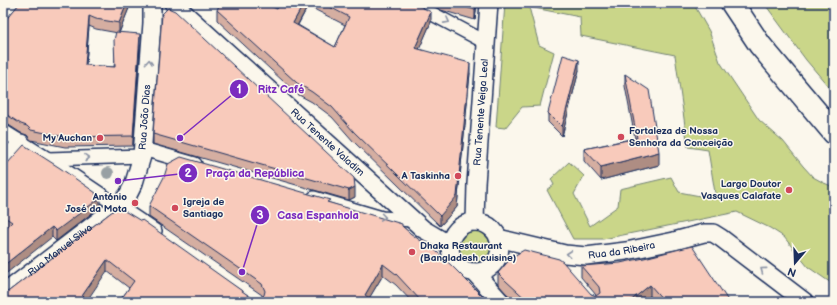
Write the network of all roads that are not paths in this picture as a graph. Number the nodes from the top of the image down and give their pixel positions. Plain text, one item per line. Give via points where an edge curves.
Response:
1 (11, 3) edge
2 (152, 3) edge
3 (412, 3) edge
4 (489, 3) edge
5 (732, 3) edge
6 (175, 4) edge
7 (3, 13) edge
8 (152, 23) junction
9 (487, 43) junction
10 (3, 131) edge
11 (834, 133) edge
12 (21, 143) junction
13 (143, 152) junction
14 (48, 159) junction
15 (3, 164) edge
16 (206, 167) edge
17 (306, 196) edge
18 (118, 206) junction
19 (413, 220) junction
20 (475, 222) junction
21 (165, 238) edge
22 (498, 238) junction
23 (450, 245) junction
24 (474, 272) junction
25 (3, 294) edge
26 (501, 302) edge
27 (805, 302) edge

1 - 7 street
2 - 8 street, Rua João Dias
3 -> 9 street
4 - 9 street, Rua Tenente Veiga Leal
5 - 11 main road via 760,45
6 - 8 street via 160,13
6 - 19 street, Rua Tenente Valadim
13 -> 8 street, Rua João Dias
9 - 20 street, Rua Tenente Veiga Leal
10 - 12 street
12 - 14 street
12 - 15 street
14 -> 13 street
13 - 16 street
13 - 18 street, Rua João Dias via 134,183
14 - 18 street
17 -> 19 street via 382,218
18 - 21 street
18 - 25 street, Rua Manuel Silva
19 - 23 street, Rua Tenente Valadim
20 - 22 street via 487,225
20 - 23 street via 458,229
22 - 24 street via 500,247 495,262 490,268
27 -> 22 street, Rua da Ribeira via 712,233 626,251 586,256 565,254
23 - 24 street via 456,264 464,270
24 - 26 street

